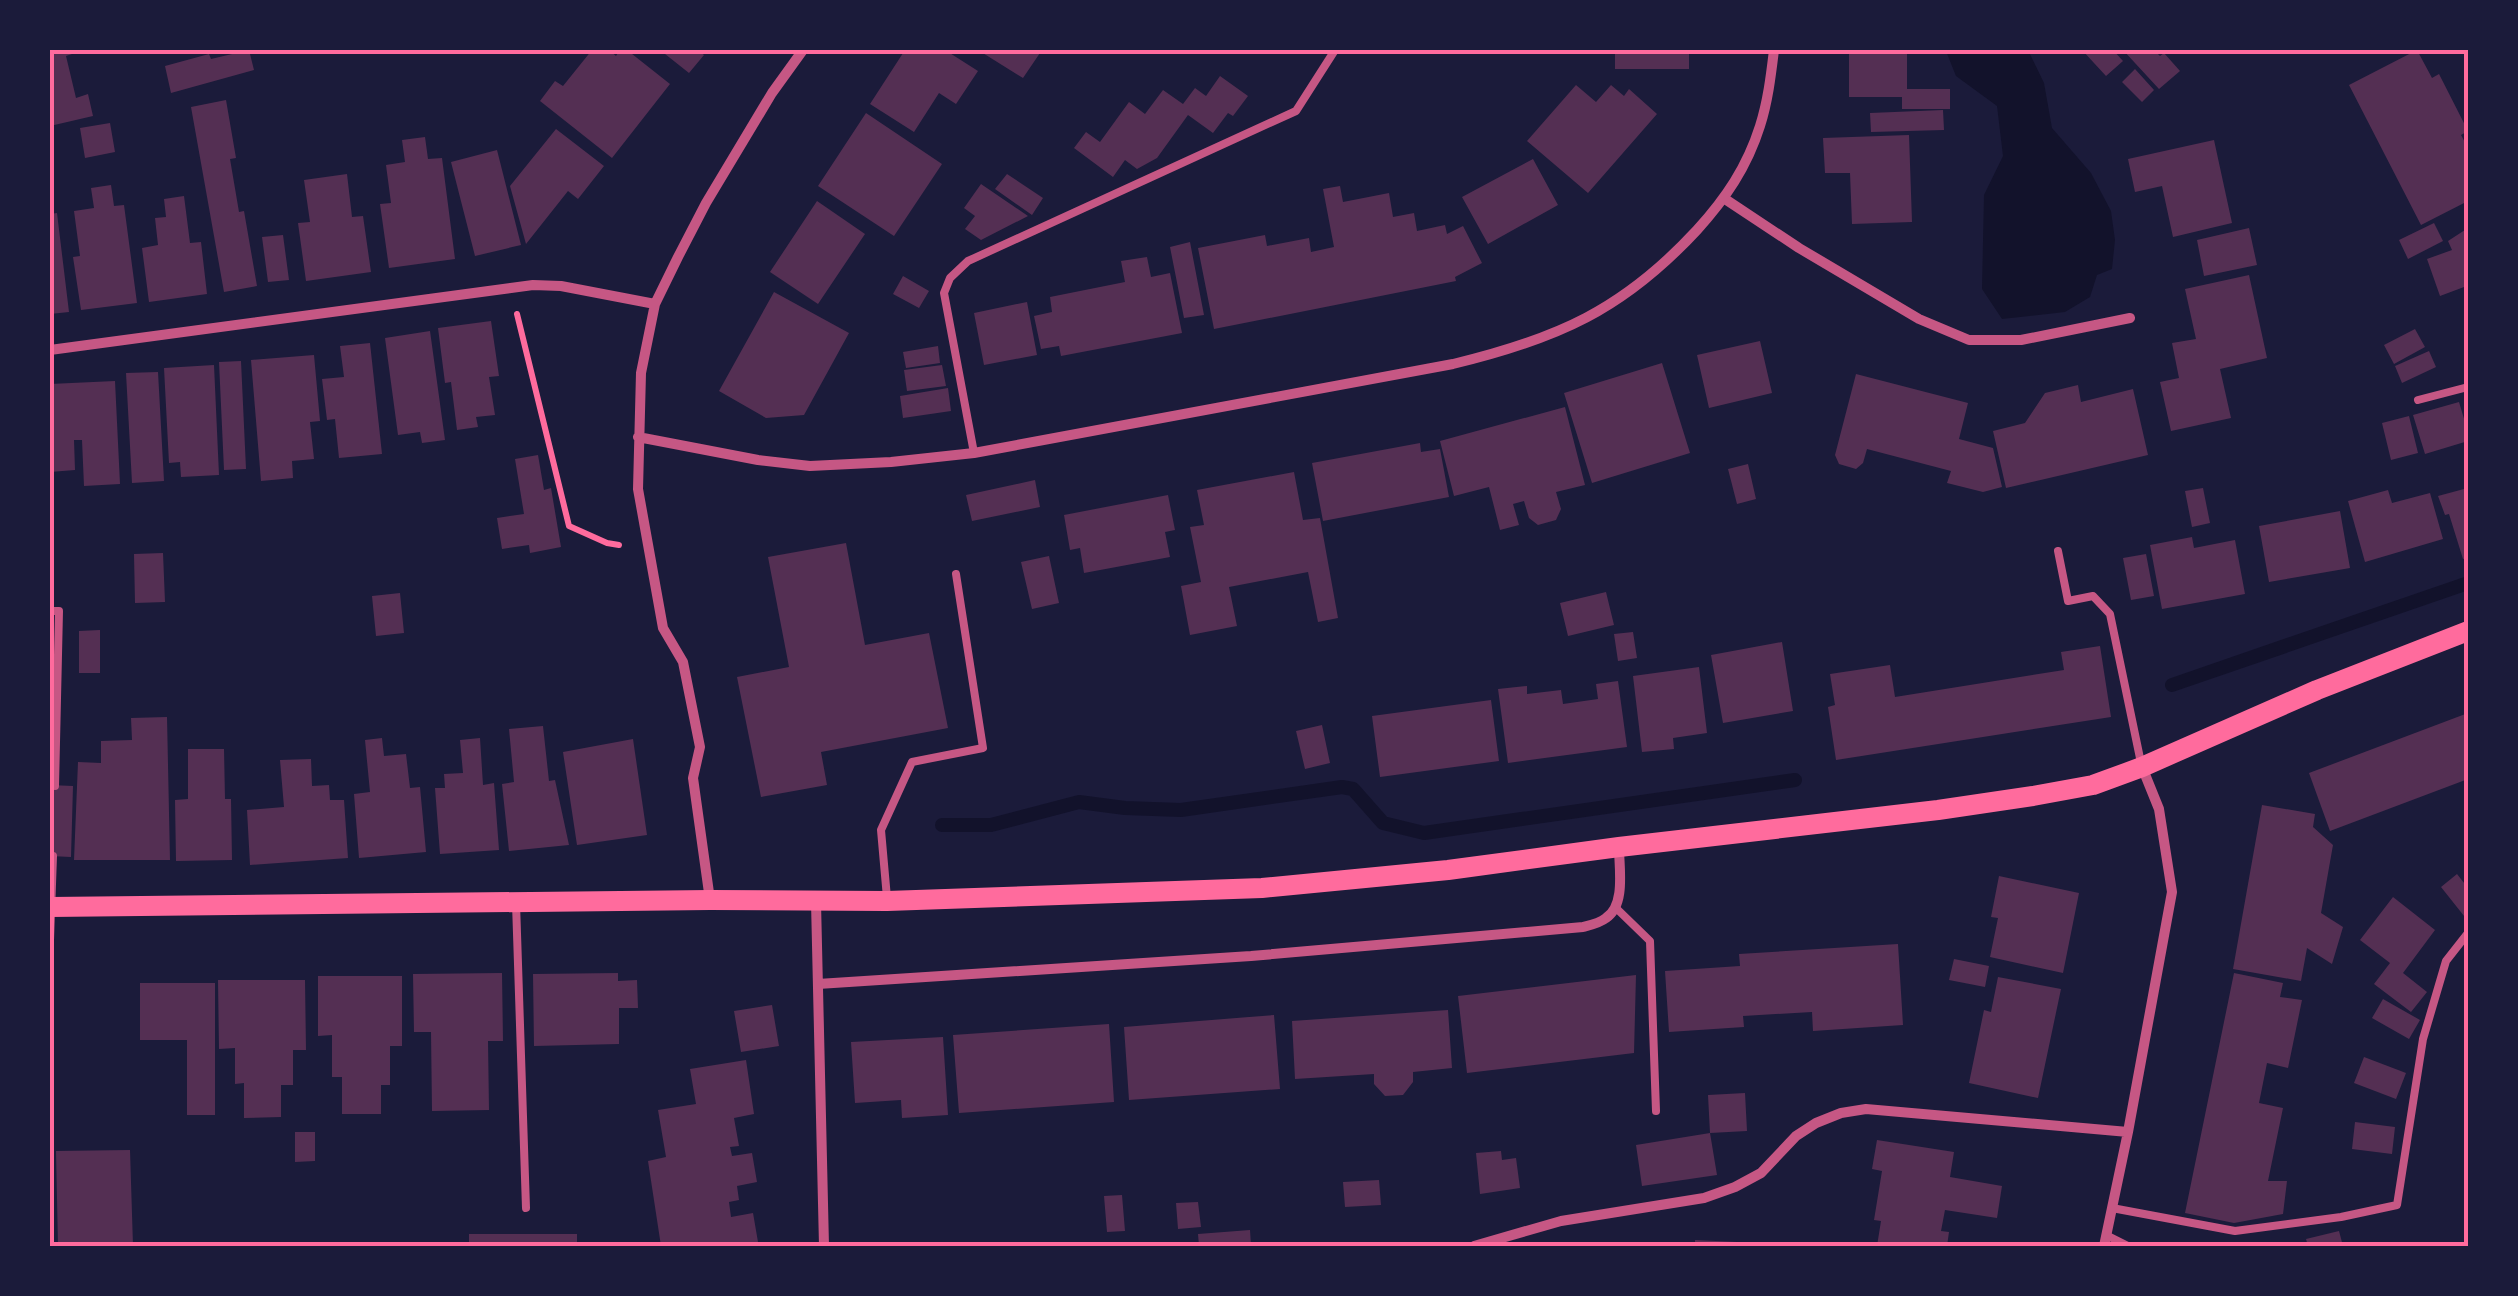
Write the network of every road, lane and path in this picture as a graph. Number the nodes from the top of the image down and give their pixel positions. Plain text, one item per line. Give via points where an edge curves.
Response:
1 (802, 50) edge
2 (1335, 50) edge
3 (1774, 50) edge
4 (1725, 199) junction
5 (511, 288) junction
6 (655, 304) junction
7 (2130, 318) dead end
8 (50, 350) edge
9 (2468, 387) edge
10 (2418, 400) dead end
11 (638, 437) junction
12 (974, 454) junction
13 (648, 550) junction
14 (2058, 551) dead end
15 (956, 574) dead end
16 (50, 611) edge
17 (2468, 631) edge
18 (2142, 767) junction
19 (55, 786) dead end
20 (1619, 847) junction
21 (53, 856) dead end
22 (710, 900) junction
23 (887, 901) junction
24 (816, 902) junction
25 (516, 903) junction
26 (51, 907) edge
27 (1616, 908) junction
28 (2468, 933) edge
29 (50, 940) edge
30 (818, 984) junction
31 (1656, 1111) dead end
32 (2128, 1132) junction
33 (526, 1208) dead end
34 (2112, 1208) junction
35 (2105, 1240) edge
36 (824, 1246) edge
37 (1474, 1246) edge
38 (2128, 1246) edge

1 - 6 street via 706,203
2 - 12 lane via 1296,111 968,261 950,278 944,293
3 - 4 street via 1760,127
4 - 7 street via 1920,319 1968,340 2020,340
4 - 12 street via 1629,292 1588,318 1510,350
5 - 6 street via 561,286
5 - 8 street
5 - 13 path via 569,526 607,543
6 - 11 street via 641,373
9 - 10 lane
11 - 12 street via 810,466
11 - 13 street
13 - 22 street via 662,628 682,662 700,747 693,778
14 - 18 lane via 2068,601 2092,596 2110,614
15 - 23 lane via 983,748 912,762 881,830
16 - 19 lane via 59,611
17 - 18 main road
18 - 20 main road via 2033,796
18 - 32 street via 2158,809 2172,892
20 - 23 main road via 1262,888
20 - 27 street
21 - 26 lane
22 - 24 main road
22 - 25 main road
23 - 24 main road
24 - 30 street
25 - 26 main road
25 - 33 lane
26 - 29 lane
27 - 30 street via 1583,927
27 - 31 lane via 1650,940
28 - 34 lane via 2446,961 2423,1039 2397,1206 2235,1232
30 - 36 street
32 - 34 street
32 - 37 street via 1866,1109 1841,1113 1796,1136 1762,1173 1704,1198 1561,1221
34 - 35 street
35 - 38 lane

